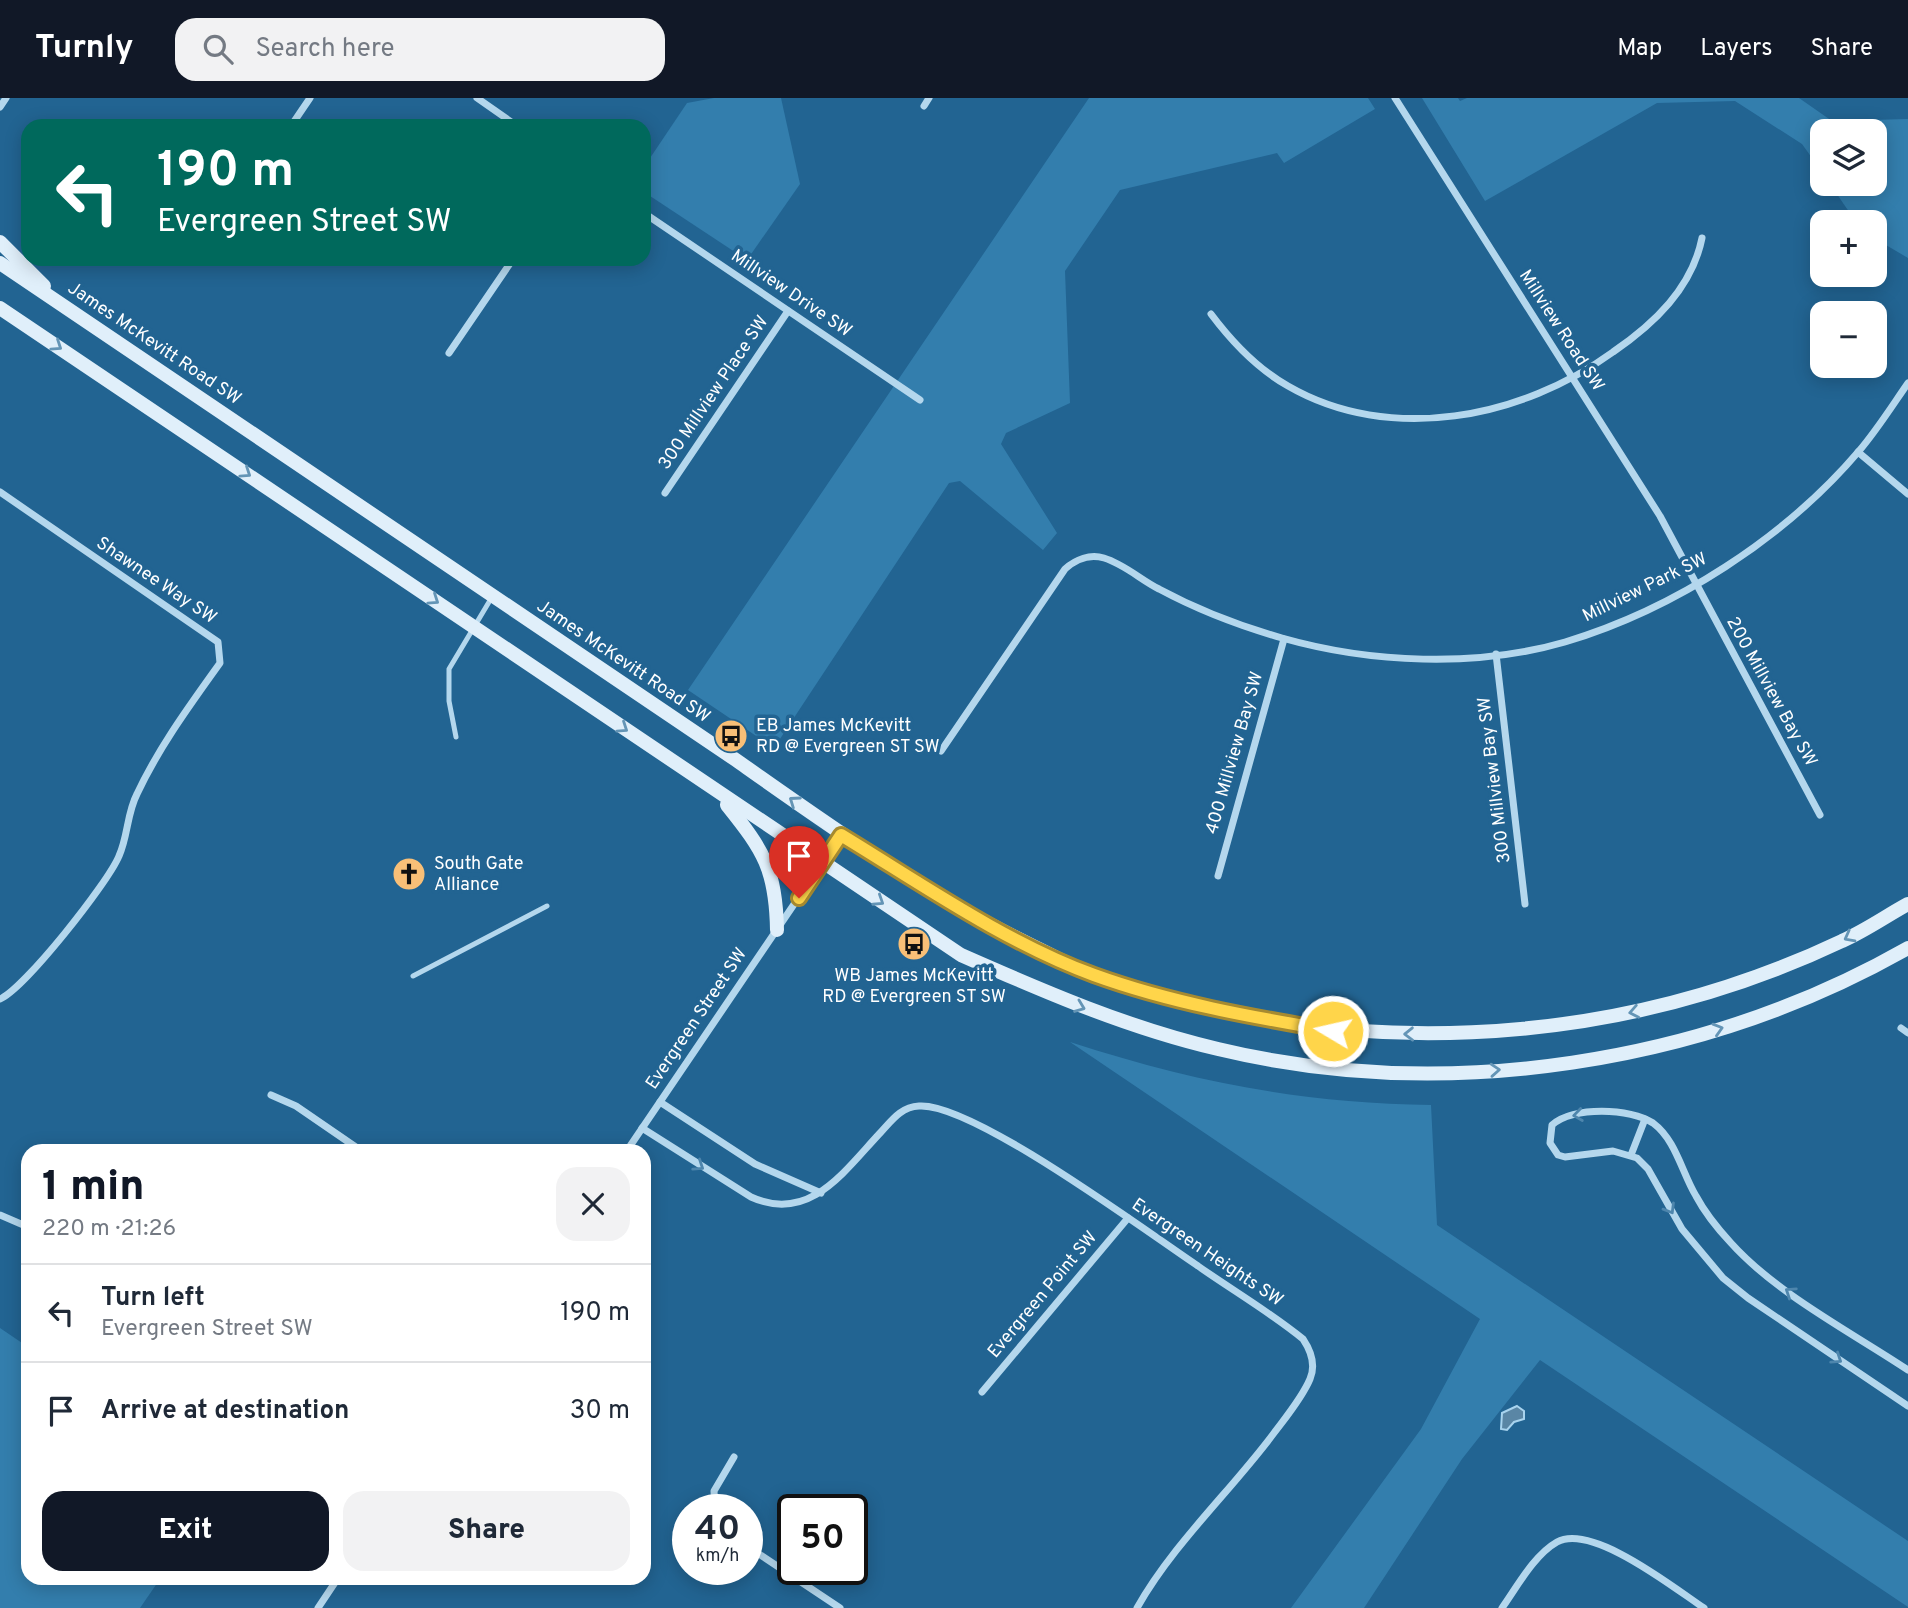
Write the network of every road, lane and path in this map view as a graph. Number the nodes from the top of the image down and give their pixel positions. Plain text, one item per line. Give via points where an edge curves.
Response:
1 (6, 98) edge
2 (310, 98) edge
3 (477, 98) edge
4 (929, 98) edge
5 (1395, 98) edge
6 (924, 106) dead end
7 (0, 107) edge
8 (296, 119) edge
9 (507, 119) edge
10 (651, 218) edge
11 (1702, 238) dead end
12 (0, 242) edge
13 (0, 263) edge
14 (21, 263) edge
15 (24, 266) edge
16 (508, 266) edge
17 (0, 308) edge
18 (68, 309) junction
19 (788, 311) junction
20 (1211, 314) dead end
21 (449, 354) dead end
22 (1572, 378) junction
23 (1908, 383) edge
24 (920, 400) dead end
25 (1858, 452) junction
26 (0, 492) edge
27 (665, 493) dead end
28 (1908, 494) edge
29 (1694, 584) junction
30 (492, 597) junction
31 (473, 626) junction
32 (1284, 639) junction
33 (1496, 654) junction
34 (456, 737) dead end
35 (941, 751) dead end
36 (718, 793) junction
37 (1820, 815) dead end
38 (841, 835) junction
39 (822, 864) junction
40 (1217, 876) dead end
41 (1525, 904) dead end
42 (1908, 904) edge
43 (547, 906) dead end
44 (777, 930) junction
45 (1908, 948) edge
46 (413, 976) dead end
47 (0, 999) edge
48 (271, 1096) dead end
49 (660, 1102) junction
50 (1645, 1119) junction
51 (642, 1128) junction
52 (351, 1144) edge
53 (631, 1144) edge
54 (1631, 1155) junction
55 (821, 1194) junction
56 (0, 1215) edge
57 (1128, 1219) junction
58 (21, 1224) edge
59 (1908, 1370) edge
60 (982, 1392) dead end
61 (1908, 1406) edge
62 (734, 1457) dead end
63 (714, 1494) edge
64 (763, 1557) edge
65 (333, 1585) edge
66 (318, 1608) edge
67 (840, 1608) edge
68 (1137, 1608) edge
69 (1502, 1608) edge
70 (1704, 1608) edge

1 - 7 street
2 - 8 street
3 - 9 street
4 - 6 street
5 - 22 street, Millview Road SW
10 - 19 street, Millview Drive SW
11 - 22 street via 1686,281 1664,309 1625,344
12 - 14 main road
13 - 18 main road, James McKevitt Road SW
15 - 18 main road
16 - 21 street
17 -> 31 main road
18 - 30 main road, James McKevitt Road SW
19 - 24 street, Millview Drive SW
19 - 27 street, 300 Millview Place SW
20 - 22 street via 1254,362 1289,387 1344,408 1434,418 1467,415 1506,406
22 - 29 street, Millview Road SW via 1660,516
23 - 25 street, Millview Park SW
25 - 28 street
25 - 29 street, Millview Park SW via 1775,532
26 - 47 street, Shawnee Way SW via 218,642 220,663 168,737 135,796 120,856 101,888 46,954
29 - 33 street, Millview Park SW via 1596,631
29 - 37 street, 200 Millview Bay SW
30 - 31 lane
38 -> 30 main road, James McKevitt Road SW
31 - 34 lane via 449,669
31 -> 36 main road
32 - 33 street, Millview Park SW via 1388,656
32 - 35 street, Millview Park SW via 1189,604 1111,560 1087,557 1065,569
32 - 40 street, 400 Millview Bay SW
33 - 41 street, 300 Millview Bay SW
36 - 39 main road
36 - 44 main road via 770,866
38 - 39 street, Evergreen Street SW
42 -> 38 main road, James McKevitt Road SW via 1844,941 1668,1005 1499,1033 1333,1031 1203,1007 1093,975 982,922
39 - 44 street, Evergreen Street SW
39 -> 45 main road via 961,955 1080,1007 1221,1050 1328,1067 1465,1072 1628,1052 1779,1009
43 - 46 lane
44 - 49 street, Evergreen Street SW
48 - 52 street via 296,1106
49 - 51 street, Evergreen Street SW
49 - 55 street via 755,1164
50 - 54 street
50 -> 54 street via 1612,1110 1562,1118 1550,1131 1553,1150 1565,1157 1613,1151
59 -> 50 street via 1746,1258 1696,1198 1670,1142
51 - 53 street, Evergreen Street SW
51 -> 55 street, Evergreen Heights SW via 760,1201 791,1205
54 -> 61 street via 1648,1168 1682,1229 1723,1278
55 - 57 street, Evergreen Heights SW via 898,1113 919,1106 936,1108 1018,1147
56 - 58 street
57 - 60 street, Evergreen Point SW
57 - 68 street, Evergreen Heights SW via 1296,1333 1312,1357 1311,1378 1283,1420 1162,1568
62 - 63 street
64 - 67 street
65 - 66 street
69 - 70 street via 1543,1553 1573,1537 1640,1565

